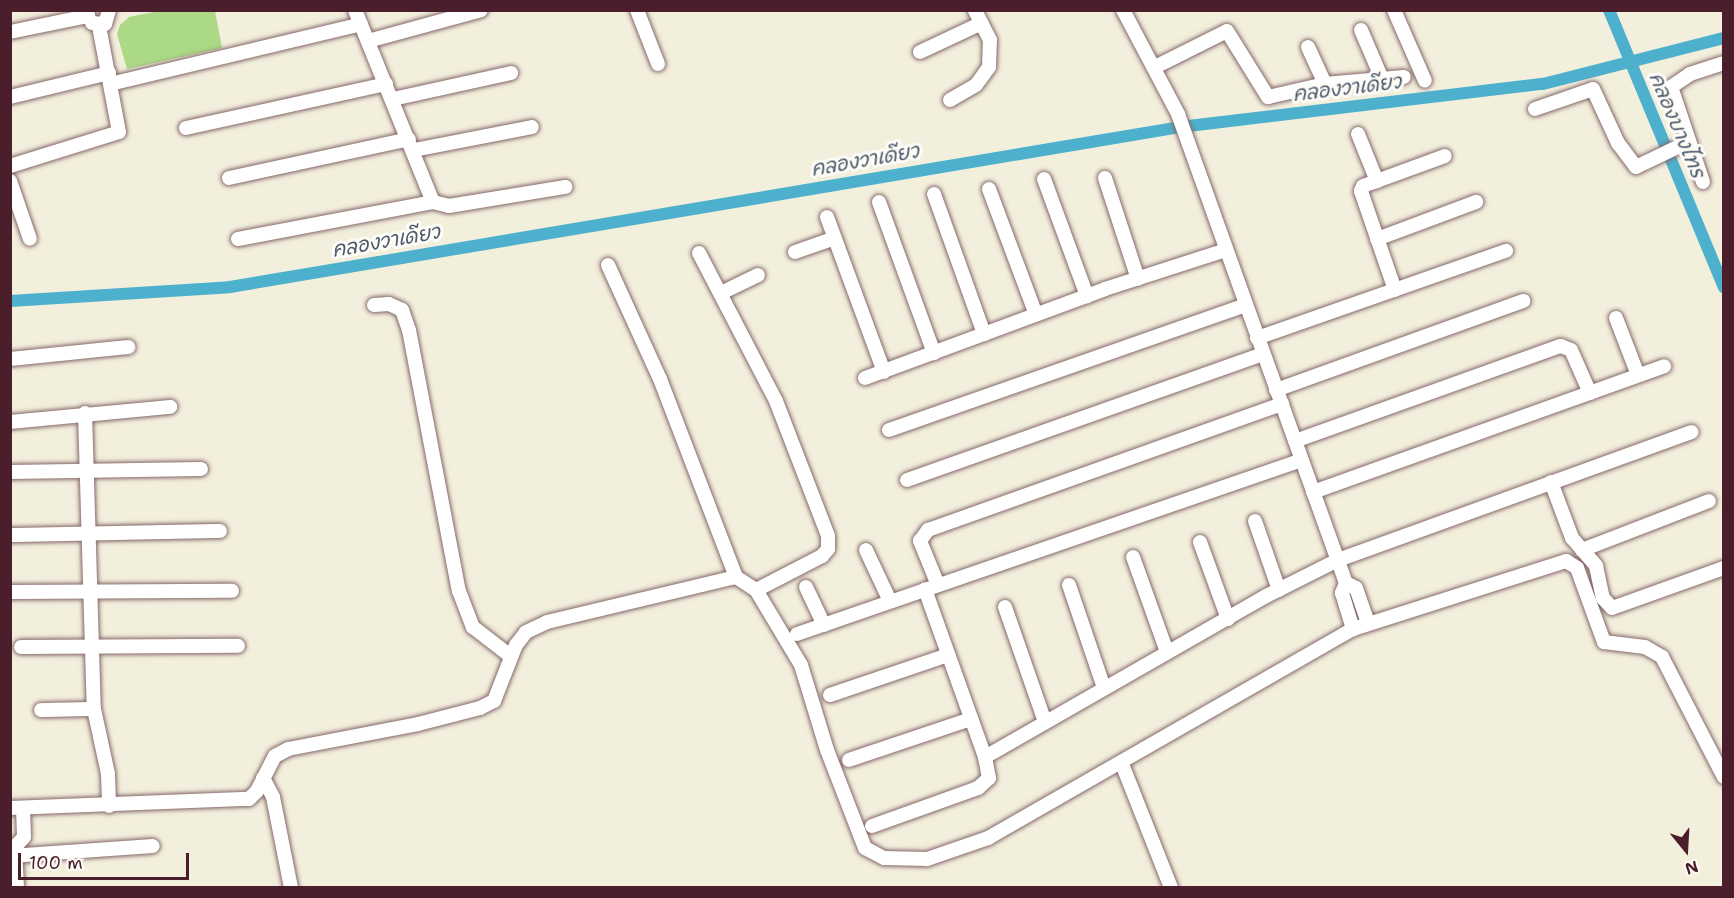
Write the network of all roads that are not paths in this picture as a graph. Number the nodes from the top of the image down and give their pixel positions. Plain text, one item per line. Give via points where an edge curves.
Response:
1 (355, 10) edge
2 (481, 10) edge
3 (637, 10) edge
4 (975, 10) edge
5 (1140, 10) edge
6 (1394, 10) edge
7 (112, 11) edge
8 (89, 13) edge
9 (1125, 14) edge
10 (982, 23) junction
11 (361, 24) junction
12 (99, 26) junction
13 (1360, 30) dead end
14 (10, 32) edge
15 (368, 41) junction
16 (1308, 47) dead end
17 (920, 52) dead end
18 (1724, 63) edge
19 (658, 64) dead end
20 (1155, 67) junction
21 (511, 73) dead end
22 (1404, 77) dead end
23 (110, 78) junction
24 (1382, 79) junction
25 (1425, 81) dead end
26 (386, 84) junction
27 (1325, 84) junction
28 (10, 97) edge
29 (393, 99) junction
30 (950, 100) dead end
31 (1535, 109) dead end
32 (532, 127) dead end
33 (186, 128) dead end
34 (1358, 134) dead end
35 (412, 144) junction
36 (1683, 145) junction
37 (1445, 156) dead end
38 (10, 166) edge
39 (229, 178) dead end
40 (1105, 178) dead end
41 (1044, 180) dead end
42 (10, 181) edge
43 (1377, 181) junction
44 (1702, 182) dead end
45 (565, 187) dead end
46 (989, 189) dead end
47 (934, 194) dead end
48 (433, 202) junction
49 (879, 202) dead end
50 (1476, 202) dead end
51 (827, 217) dead end
52 (834, 238) junction
53 (30, 239) dead end
54 (238, 239) dead end
55 (1377, 239) junction
56 (1226, 250) junction
57 (1506, 250) dead end
58 (795, 252) dead end
59 (699, 253) dead end
60 (608, 265) dead end
61 (758, 275) dead end
62 (1138, 279) junction
63 (1395, 290) junction
64 (721, 294) junction
65 (1087, 296) junction
66 (1523, 301) dead end
67 (374, 305) dead end
68 (1245, 305) junction
69 (1036, 315) junction
70 (1616, 318) dead end
71 (984, 334) junction
72 (1257, 338) junction
73 (128, 347) dead end
74 (934, 353) junction
75 (1263, 354) junction
76 (10, 359) edge
77 (1664, 366) dead end
78 (884, 372) junction
79 (1638, 375) junction
80 (866, 378) dead end
81 (1276, 390) junction
82 (1590, 393) junction
83 (1282, 404) junction
84 (170, 407) dead end
85 (85, 413) junction
86 (10, 422) edge
87 (889, 430) dead end
88 (1692, 432) dead end
89 (1295, 441) junction
90 (1302, 460) junction
91 (201, 469) dead end
92 (10, 472) edge
93 (86, 472) junction
94 (907, 480) dead end
95 (1551, 482) junction
96 (1313, 492) junction
97 (1709, 501) dead end
98 (1255, 521) dead end
99 (220, 531) dead end
100 (10, 535) edge
101 (90, 535) junction
102 (1200, 542) dead end
103 (866, 550) dead end
104 (1582, 550) junction
105 (1133, 557) dead end
106 (1338, 560) junction
107 (1724, 568) edge
108 (736, 577) junction
109 (1346, 583) junction
110 (1070, 585) dead end
111 (806, 587) dead end
112 (932, 587) junction
113 (756, 590) junction
114 (1279, 590) junction
115 (232, 591) dead end
116 (10, 592) edge
117 (91, 592) junction
118 (890, 601) junction
119 (1005, 607) dead end
120 (1228, 619) junction
121 (1368, 623) junction
122 (824, 625) junction
123 (1353, 629) junction
124 (797, 634) dead end
125 (238, 646) dead end
126 (21, 647) dead end
127 (93, 648) junction
128 (1167, 652) junction
129 (510, 655) junction
130 (948, 655) junction
131 (1104, 688) junction
132 (830, 695) dead end
133 (94, 709) junction
134 (41, 710) dead end
135 (971, 719) junction
136 (1045, 722) junction
137 (985, 756) junction
138 (849, 760) dead end
139 (1122, 764) junction
140 (1724, 777) edge
141 (263, 778) junction
142 (110, 806) junction
143 (17, 808) edge
144 (872, 826) dead end
145 (153, 846) dead end
146 (13, 851) edge
147 (17, 888) edge
148 (291, 888) edge
149 (1170, 888) edge

1 - 11 street
2 - 15 street
3 - 19 street
4 - 10 street
5 - 9 street
6 - 25 street
7 - 12 street via 108,22
8 - 12 street
8 - 14 street
9 - 20 street
10 - 17 street
10 - 30 street via 990,40 989,67 976,85
11 - 15 street
11 - 23 street
12 - 23 street
13 - 24 street
15 - 26 street
16 - 27 street
18 - 36 street via 1690,74 1671,87
20 - 27 street via 1227,31 1264,96
20 - 56 street via 1178,114
21 - 29 street
22 - 24 street
23 - 28 street
23 - 38 street via 119,132
24 - 27 street
26 - 29 street
26 - 33 street
29 - 35 street
31 - 36 street via 1593,89 1632,164 1641,166
32 - 35 street
34 - 43 street
35 - 39 street
35 - 48 street
36 - 44 street
37 - 43 street
40 - 62 street
41 - 65 street
42 - 53 street
43 - 55 street via 1363,186 1361,197
45 - 48 street via 449,206
46 - 69 street
47 - 71 street
48 - 54 street
49 - 74 street
50 - 55 street
51 - 52 street
52 - 58 street
52 - 78 street
55 - 63 street
56 - 62 street
56 - 68 street
57 - 63 street
59 - 64 street
60 - 108 street via 660,379
61 - 64 street
62 - 65 street
63 - 72 street
64 - 113 street via 777,401 828,536 828,549 822,556
65 - 69 street
66 - 81 street
67 - 129 street via 389,304 402,310 409,330 459,591 469,618 489,642
68 - 72 street
68 - 87 street
69 - 71 street
70 - 79 street
71 - 74 street
72 - 75 street
73 - 76 street
74 - 78 street
75 - 81 street
75 - 94 street
77 - 79 street
78 - 80 street
79 - 82 street
81 - 83 street
82 - 89 street via 1571,350 1561,346
82 - 96 street
83 - 89 street
83 - 112 street via 928,530 920,542
84 - 85 street
85 - 86 street
85 - 93 street
88 - 95 street
89 - 90 street
90 - 96 street
90 - 112 street
91 - 93 street
92 - 93 street
93 - 101 street
95 - 104 street via 1572,538
95 - 106 street
96 - 106 street
97 - 104 street
98 - 114 street
99 - 101 street
100 - 101 street
101 - 117 street
102 - 120 street
103 - 118 street
104 - 107 street via 1596,567 1603,598 1612,608
105 - 128 street
106 - 109 street
106 - 114 street
108 - 113 street
108 - 129 street via 548,622 526,632
109 - 121 street via 1356,588
109 - 123 street via 1342,593
110 - 131 street
111 - 122 street
112 - 118 street
112 - 130 street
113 - 139 street via 801,665 859,839 873,854 927,859 959,850
114 - 120 street
115 - 117 street
116 - 117 street
117 - 127 street
118 - 122 street
119 - 136 street
120 - 128 street
121 - 123 street
121 - 140 street via 1512,575 1573,563 1604,642 1645,647 1662,657
122 - 124 street
123 - 139 street
125 - 127 street
126 - 127 street
127 - 133 street
128 - 131 street
129 - 141 street via 494,701 480,708 288,749 275,756
130 - 132 street
130 - 135 street
131 - 136 street
133 - 134 street
133 - 142 street via 108,774
135 - 137 street
135 - 138 street
136 - 137 street
137 - 144 street via 989,769 985,784
139 - 149 street
141 - 142 street via 257,791 238,802
141 - 148 street via 273,797
142 - 143 street
143 - 146 street via 24,837
145 - 146 street
146 - 147 street

